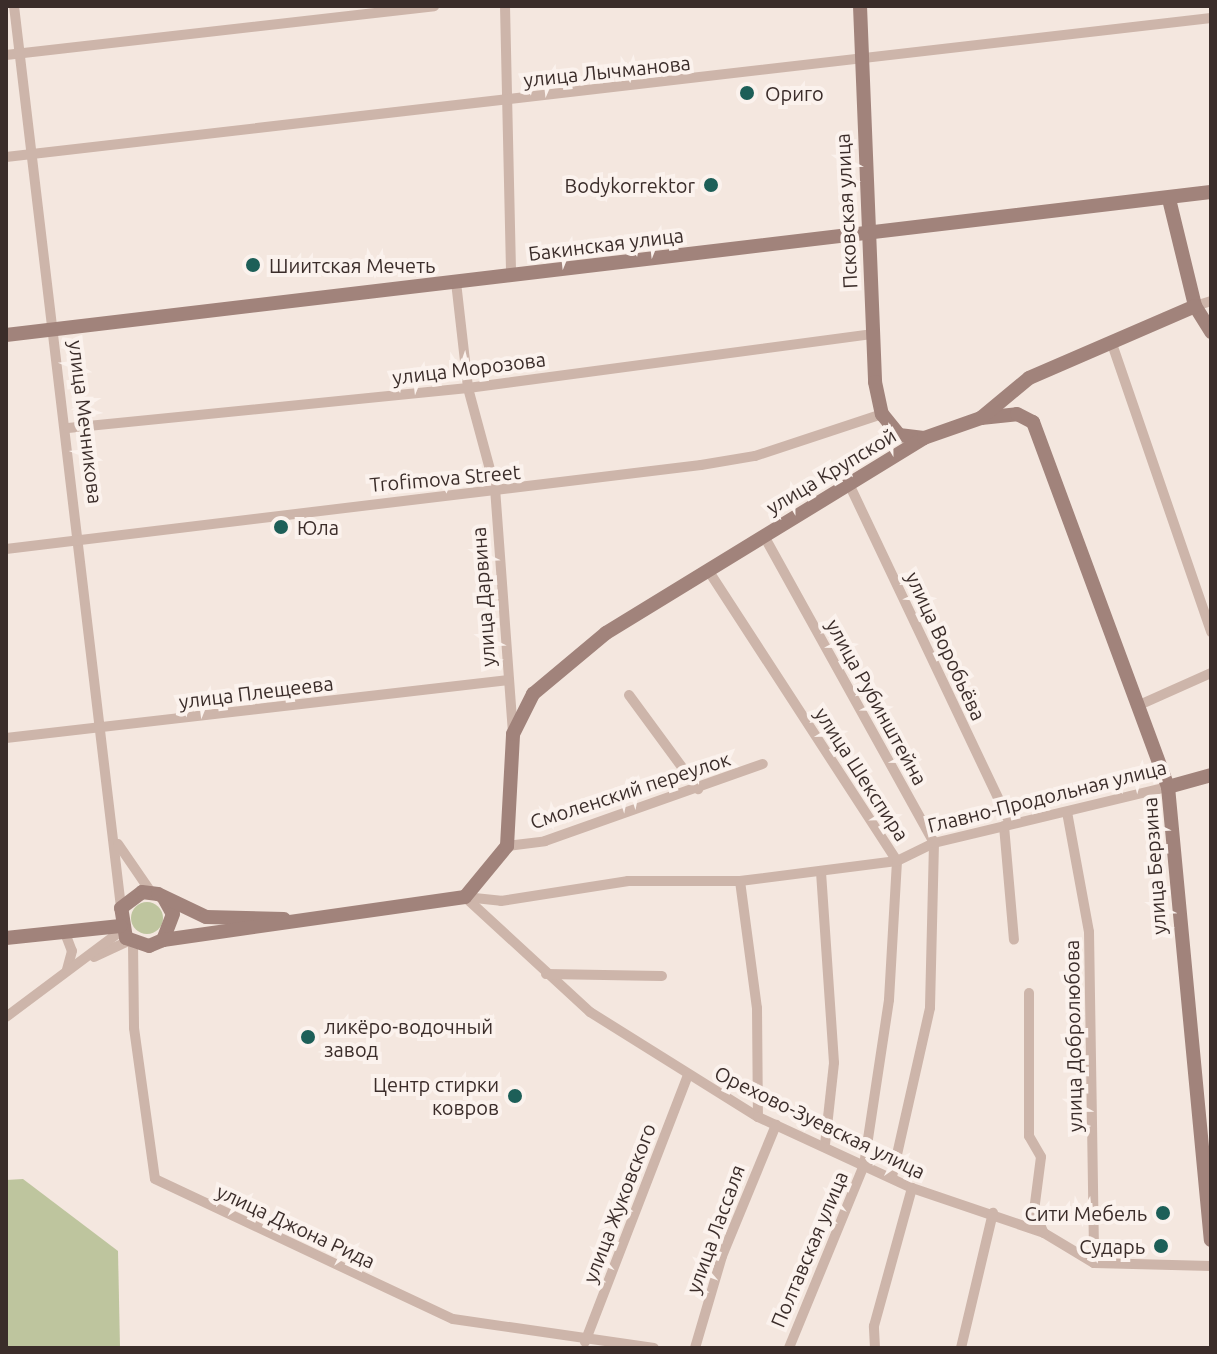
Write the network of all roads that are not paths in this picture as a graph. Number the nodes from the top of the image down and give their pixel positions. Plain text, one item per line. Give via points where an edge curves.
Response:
1 (14, 6) edge
2 (434, 6) edge
3 (505, 6) edge
4 (860, 6) edge
5 (1211, 18) edge
6 (21, 54) junction
7 (6, 55) edge
8 (859, 62) junction
9 (507, 100) junction
10 (34, 154) junction
11 (6, 157) edge
12 (1211, 192) edge
13 (1169, 199) junction
14 (866, 233) junction
15 (511, 276) junction
16 (456, 282) junction
17 (1211, 301) edge
18 (1195, 306) junction
19 (56, 329) junction
20 (1211, 332) edge
21 (873, 334) junction
22 (6, 335) edge
23 (1111, 341) junction
24 (468, 388) junction
25 (882, 414) junction
26 (981, 418) junction
27 (68, 428) junction
28 (924, 438) junction
29 (849, 484) junction
30 (495, 488) junction
31 (764, 536) junction
32 (82, 538) junction
33 (6, 549) edge
34 (708, 570) junction
35 (1211, 632) edge
36 (1211, 674) edge
37 (509, 680) junction
38 (629, 695) dead end
39 (1137, 706) junction
40 (105, 727) junction
41 (513, 734) junction
42 (6, 738) edge
43 (763, 764) dead end
44 (1211, 775) edge
45 (1168, 787) junction
46 (698, 789) junction
47 (1067, 812) junction
48 (1007, 824) junction
49 (117, 843) junction
50 (934, 843) junction
51 (507, 846) junction
52 (897, 861) junction
53 (821, 872) junction
54 (740, 881) junction
55 (158, 895) junction
56 (465, 897) junction
57 (121, 908) junction
58 (312, 919) junction
59 (65, 933) junction
60 (126, 935) junction
61 (6, 938) edge
62 (163, 940) junction
63 (1014, 940) dead end
64 (67, 972) junction
65 (546, 974) junction
66 (662, 976) dead end
67 (1029, 993) dead end
68 (6, 1017) edge
69 (687, 1077) junction
70 (758, 1117) junction
71 (776, 1125) junction
72 (825, 1144) junction
73 (864, 1165) junction
74 (892, 1176) junction
75 (912, 1188) junction
76 (993, 1213) junction
77 (1044, 1233) junction
78 (1211, 1240) edge
79 (1094, 1263) junction
80 (1211, 1266) edge
81 (585, 1342) junction
82 (654, 1348) edge
83 (695, 1348) edge
84 (789, 1348) edge
85 (875, 1348) edge
86 (961, 1348) edge

1 - 6 street, улица Мечникова
2 - 6 street
3 - 9 street
4 - 8 main road, Псковская улица
5 - 8 street, улица Лычманова
6 - 7 street
6 - 10 street, улица Мечникова
8 - 9 street, улица Лычманова
8 - 14 main road, Псковская улица
9 - 10 street, улица Лычманова
9 - 15 street
10 - 11 street, улица Лычманова
10 - 19 street, улица Мечникова
12 - 13 main road, Бакинская улица
13 - 14 main road, Бакинская улица
13 - 18 main road
14 - 15 main road, Бакинская улица
14 - 21 main road, Псковская улица
15 - 16 main road, Бакинская улица
16 - 19 main road, Бакинская улица
16 - 24 street, улица Дарвина
17 - 18 street, улица Крупской
18 - 20 main road
18 - 23 main road, улица Крупской
19 - 22 main road, Бакинская улица
19 - 27 street, улица Мечникова
21 - 24 street, улица Морозова
21 - 25 main road, Псковская улица
23 - 26 main road, улица Крупской via 1029,378
23 - 35 street
24 - 27 street, улица Морозова
24 - 30 street, улица Дарвина
25 - 28 main road via 899,435
25 - 30 street, Trofimova Street via 755,456 543,488
26 - 28 main road, улица Крупской
26 - 39 main road, улица Берзина via 1017,414 1033,422
27 - 32 street, улица Мечникова
28 - 29 main road, улица Крупской
29 - 31 main road, улица Крупской
29 - 48 street, улица Воробьёва
30 - 32 street, Trofimova Street
30 - 37 street, улица Дарвина
31 - 34 main road, улица Крупской
31 - 50 street, улица Рубинштейна
32 - 33 street, Trofimova Street
32 - 40 street, улица Мечникова
34 - 41 main road, улица Крупской via 606,633 533,694
34 - 52 street, улица Шекспира
36 - 39 street
37 - 40 street, улица Плещеева
37 - 41 street, улица Дарвина
38 - 46 street
39 - 45 main road, улица Берзина
40 - 42 street, улица Плещеева
40 - 49 street, улица Мечникова
41 - 51 main road, улица Дарвина
43 - 46 street, Смоленский переулок
44 - 45 main road, Главно-Продольная улица
45 - 47 street, Главно-Продольная улица
45 - 78 main road, улица Берзина
46 - 51 street, Смоленский переулок via 545,841
47 - 48 street, Главно-Продольная улица
47 - 79 street, улица Добролюбова via 1089,932
48 - 50 street, Главно-Продольная улица
48 - 63 street
49 - 55 street, улица Мечникова
49 - 57 street, улица Мечникова
50 - 52 street, Главно-Продольная улица
50 - 74 street via 930,1008
51 - 56 main road
52 - 53 street, Главно-Продольная улица
52 - 73 street, улица Шекспира via 889,1000
53 - 54 street, Главно-Продольная улица
53 - 72 street via 834,1063
54 - 56 street, Главно-Продольная улица via 628,881 501,901
54 - 70 street via 757,1008
55 - 57 main road via 133,895
55 - 58 main road via 206,917
55 - 62 main road via 173,914
56 - 58 main road
56 - 65 street, Орехово-Зуевская улица
57 - 60 main road
58 - 62 main road
59 - 60 main road
59 - 61 main road
59 - 64 street via 72,951
60 - 62 main road
60 - 64 street
60 - 81 street, улица Джона Рида via 155,1179 453,1319
64 - 68 street
65 - 66 street
65 - 69 street, Орехово-Зуевская улица
67 - 77 street via 1029,1136 1041,1157 1034,1211
69 - 70 street, Орехово-Зуевская улица
69 - 81 street, улица Жуковского
70 - 71 street, Орехово-Зуевская улица
71 - 72 street, Орехово-Зуевская улица
71 - 83 street, улица Лассаля via 722,1256
72 - 73 street, Орехово-Зуевская улица
73 - 74 street, Орехово-Зуевская улица
73 - 84 street, Полтавская улица
74 - 75 street, Орехово-Зуевская улица
75 - 76 street, Орехово-Зуевская улица
75 - 85 street
76 - 77 street, Орехово-Зуевская улица
76 - 86 street
77 - 79 street, Орехово-Зуевская улица
79 - 80 street, Орехово-Зуевская улица
81 - 82 street, улица Джона Рида

